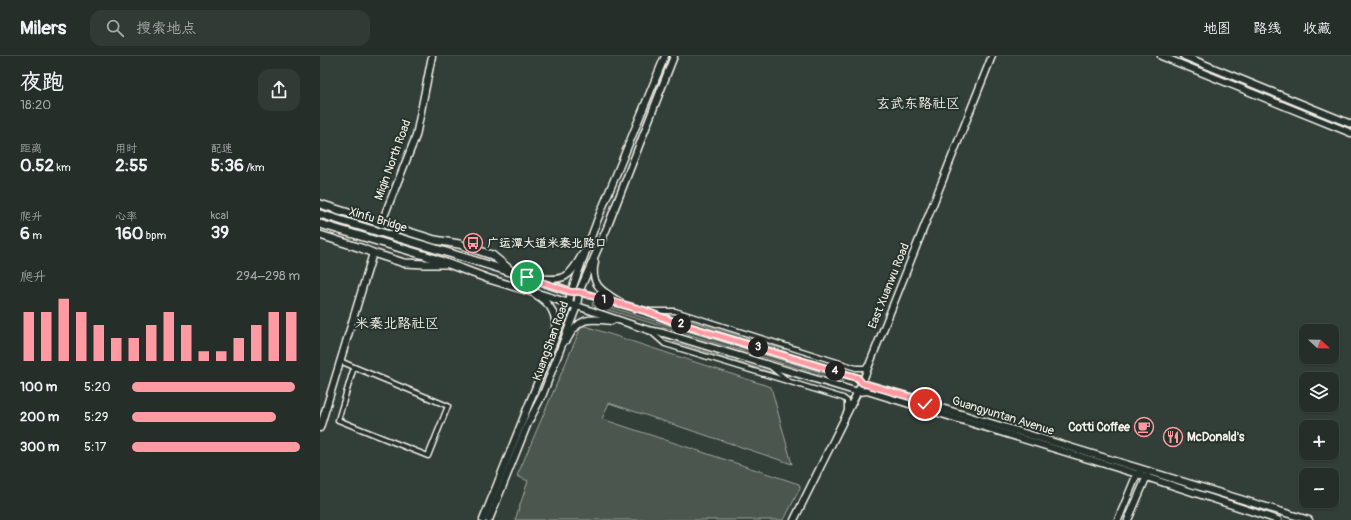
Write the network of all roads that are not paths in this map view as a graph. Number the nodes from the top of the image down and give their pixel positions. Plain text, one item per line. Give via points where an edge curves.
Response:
1 (432, 56) edge
2 (665, 56) edge
3 (674, 56) edge
4 (992, 56) edge
5 (1161, 56) edge
6 (1184, 56) edge
7 (1351, 124) edge
8 (1351, 133) edge
9 (320, 204) edge
10 (320, 214) edge
11 (320, 224) edge
12 (381, 224) junction
13 (320, 235) edge
14 (590, 239) junction
15 (599, 247) junction
16 (373, 253) junction
17 (449, 264) junction
18 (513, 272) junction
19 (527, 277) junction
20 (530, 291) junction
21 (571, 292) junction
22 (579, 292) junction
23 (569, 303) junction
24 (576, 306) junction
25 (627, 306) junction
26 (646, 311) junction
27 (624, 322) junction
28 (648, 330) junction
29 (553, 343) junction
30 (559, 354) junction
31 (340, 361) junction
32 (871, 361) junction
33 (769, 365) junction
34 (354, 367) junction
35 (790, 382) junction
36 (862, 383) junction
37 (858, 392) junction
38 (322, 413) edge
39 (845, 418) junction
40 (320, 428) edge
41 (1143, 470) junction
42 (1151, 472) junction
43 (1137, 474) junction
44 (1145, 478) junction
45 (483, 520) edge
46 (489, 520) edge
47 (794, 520) edge
48 (1118, 520) edge
49 (1128, 520) edge
50 (1278, 520) edge
51 (1309, 520) edge

1 - 12 main road, Miqin North Road via 416,136
2 - 14 main road, KuangShan Road
3 - 15 main road, KuangShan Road
4 - 32 main road, East Xuanwu Road
5 - 8 main road
6 - 7 main road
9 - 12 main road
10 - 18 main road, Xinfu Bridge
11 - 17 main road, Xinfu Bridge
12 - 18 main road via 492,254
13 - 16 main road
14 - 19 main road via 575,266 566,276 555,280
14 - 21 main road, KuangShan Road
15 - 22 main road, KuangShan Road
15 - 25 main road via 593,269 596,284 603,292
16 - 17 main road via 404,263
16 - 31 main road
17 - 20 main road, Xinfu Bridge
18 - 19 main road, Xinfu Bridge
19 - 21 main road, Xinfu Bridge
20 - 23 main road, Xinfu Bridge
20 - 29 main road via 546,302 554,313 556,321
21 - 22 main road, Xinfu Bridge
21 - 23 main road, KuangShan Road
22 - 24 main road, KuangShan Road
22 - 25 main road, Guangyuntan Avenue
23 - 24 main road, Xinfu Bridge
23 - 29 main road, KuangShan Road
24 - 27 main road, Guangyuntan Avenue
24 - 30 main road, KuangShan Road
25 - 26 main road, Guangyuntan Avenue
26 - 32 street via 674,311 856,368 867,367
26 - 36 main road, Guangyuntan Avenue via 680,324 858,378
27 - 28 main road, Guangyuntan Avenue
27 - 30 main road via 592,320 581,323 573,330
28 - 33 main road, Guangyuntan Avenue
28 - 35 street via 665,344
29 - 45 main road, KuangShan Road
30 - 46 main road, KuangShan Road
31 - 34 street
31 - 38 main road
32 - 36 main road, East Xuanwu Road
33 - 35 street
33 - 37 main road, Guangyuntan Avenue
34 - 34 street via 448,406 428,456 338,420
35 - 39 street via 845,399 848,406
36 - 37 main road, East Xuanwu Road
36 - 41 main road, Guangyuntan Avenue
37 - 39 main road, East Xuanwu Road
37 - 43 main road, Guangyuntan Avenue via 867,391
38 - 40 main road
39 - 47 main road, East Xuanwu Road
41 - 42 main road, Guangyuntan Avenue
41 - 43 main road
42 - 44 main road
42 - 51 main road, Guangyuntan Avenue
43 - 44 main road, Guangyuntan Avenue
43 - 48 main road
44 - 49 main road
44 - 50 main road, Guangyuntan Avenue

